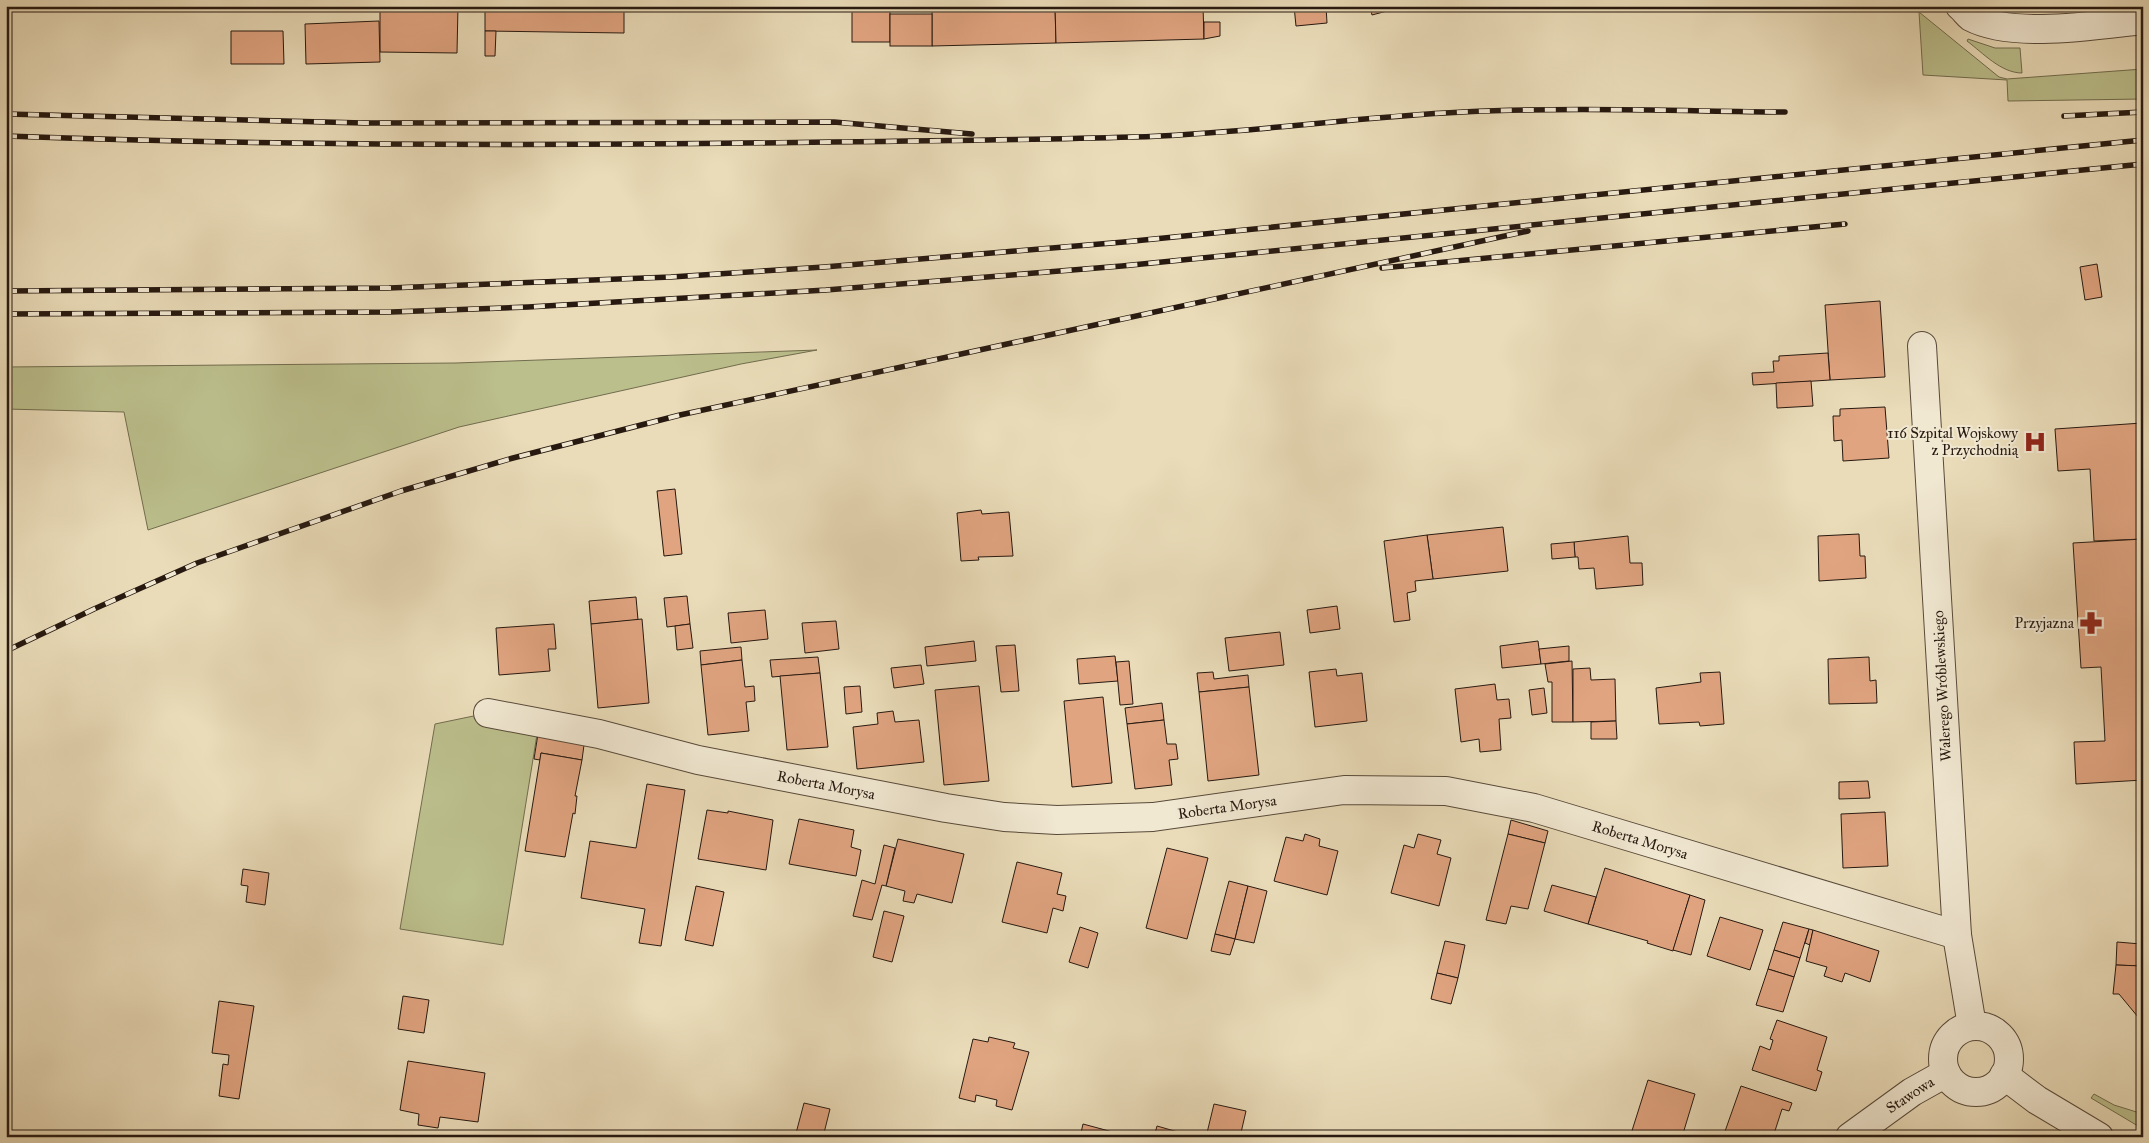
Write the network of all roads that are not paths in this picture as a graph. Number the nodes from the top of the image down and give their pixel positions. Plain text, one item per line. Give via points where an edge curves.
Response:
1 (1960, 6) edge
2 (2143, 20) edge
3 (1922, 346) dead end
4 (488, 712) dead end
5 (1957, 935) junction
6 (1972, 1026) junction
7 (1946, 1073) junction
8 (2004, 1075) junction
9 (1850, 1137) edge
10 (2098, 1137) edge

1 - 2 street via 1971,16 2006,28 2052,29
3 - 5 street, Walerego Wróblewskiego
4 - 5 street, Roberta Morysa via 600,734 698,760 1004,817 1056,820 1153,817 1344,790 1446,791 1534,808
5 - 6 street, Walerego Wróblewskiego
6 - 7 street via 1953,1034 1947,1043 1943,1062
6 - 8 street via 1992,1030 2006,1045 2008,1055
7 - 8 street via 1960,1087 1979,1092 1989,1089
7 - 9 street, Stawowa via 1912,1092
8 - 10 street via 2036,1100

